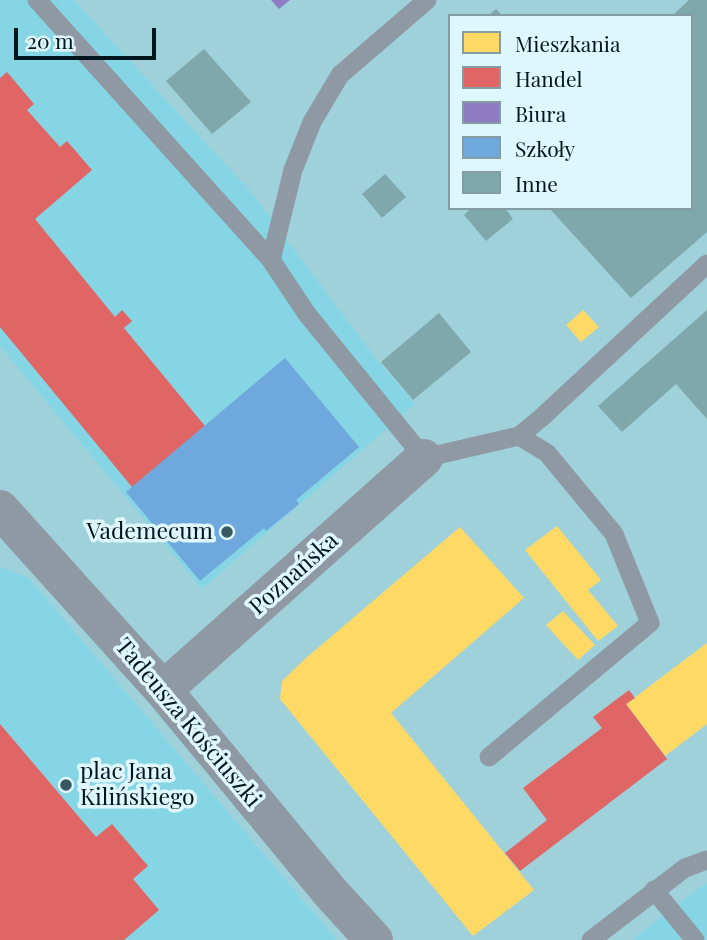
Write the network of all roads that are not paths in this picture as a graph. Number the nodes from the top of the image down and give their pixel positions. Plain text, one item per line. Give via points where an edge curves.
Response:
1 (427, 0) edge
2 (44, 3) edge
3 (271, 260) junction
4 (707, 264) edge
5 (519, 436) junction
6 (424, 458) junction
7 (5, 526) edge
8 (163, 690) junction
9 (489, 757) dead end
10 (707, 860) edge
11 (654, 890) junction
12 (374, 940) edge
13 (591, 940) edge
14 (695, 940) edge

1 - 3 lane via 340,75 312,122 293,170
2 - 3 lane
3 - 6 lane via 307,314
4 - 5 lane
5 - 6 lane
5 - 9 lane via 547,453 614,534 650,623
6 - 8 street, Poznańska
7 - 8 street, Tadeusza Kościuszki
8 - 12 street, Tadeusza Kościuszki
10 - 11 lane via 685,868
11 - 13 lane
11 - 14 lane

